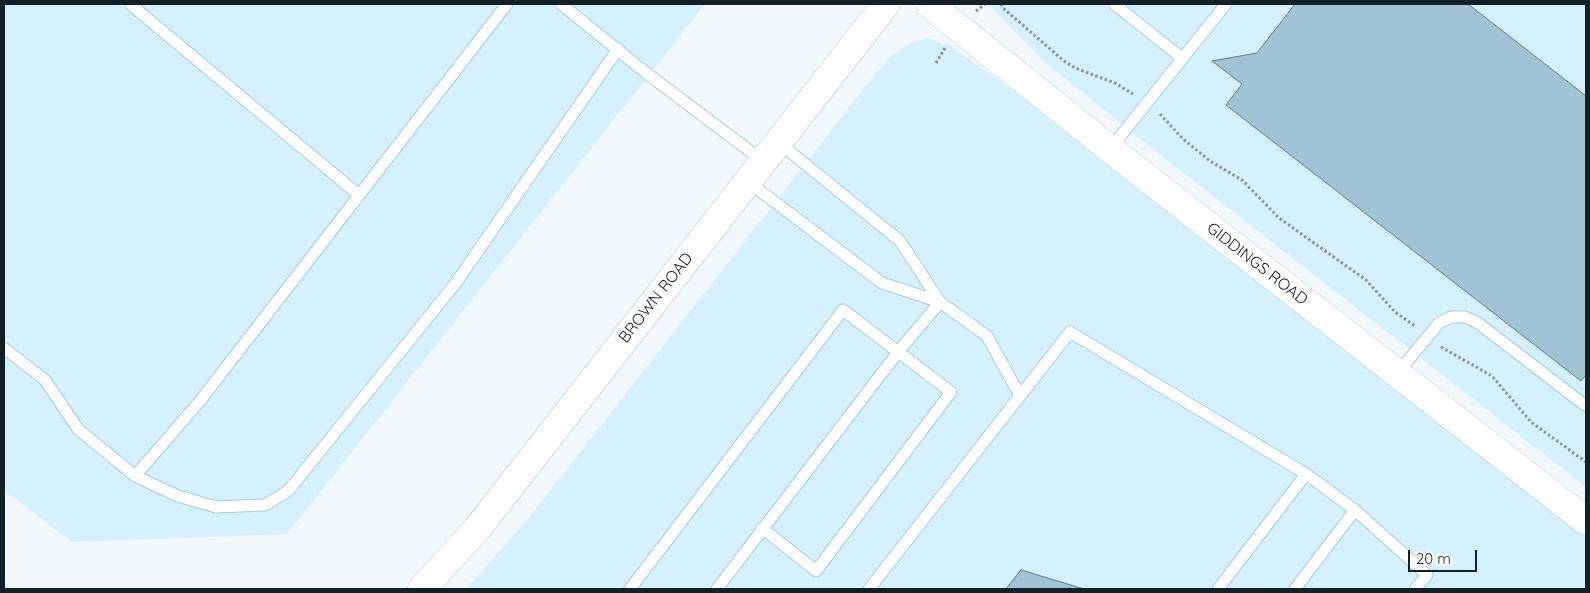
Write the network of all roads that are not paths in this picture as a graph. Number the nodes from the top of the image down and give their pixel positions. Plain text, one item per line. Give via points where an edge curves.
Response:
1 (130, 4) edge
2 (508, 4) edge
3 (561, 4) edge
4 (886, 4) edge
5 (929, 4) edge
6 (1114, 4) edge
7 (1226, 4) edge
8 (618, 49) junction
9 (1182, 58) junction
10 (1110, 149) junction
11 (763, 161) junction
12 (359, 195) junction
13 (940, 302) junction
14 (4, 348) edge
15 (898, 352) junction
16 (1397, 374) junction
17 (1019, 394) junction
18 (1586, 406) edge
19 (1306, 474) junction
20 (135, 476) junction
21 (1355, 510) junction
22 (1586, 521) edge
23 (762, 528) junction
24 (422, 589) edge
25 (630, 589) edge
26 (717, 589) edge
27 (870, 589) edge
28 (1218, 589) edge
29 (1295, 589) edge
30 (1415, 589) edge

1 - 12 lane
2 - 12 lane
3 - 8 lane
4 - 11 street, BROWN ROAD
5 - 10 street, GIDDINGS ROAD
6 - 9 lane
7 - 9 lane
8 - 11 lane
8 - 20 lane via 455,284 288,491 265,505 216,506 178,496
9 - 10 lane
10 - 16 street, GIDDINGS ROAD
11 - 13 lane via 882,283
11 - 13 lane via 900,241
11 - 24 street, BROWN ROAD via 482,522
12 - 20 lane via 200,401
13 - 15 lane
13 - 17 lane via 987,336
14 - 20 lane via 45,380 78,429
15 - 23 lane
15 - 23 lane via 950,392 816,571
15 - 25 lane via 843,310
16 - 18 lane via 1427,336 1445,320 1458,316 1471,319
16 - 22 street, GIDDINGS ROAD
17 - 19 lane via 1070,332
17 - 27 lane
19 - 21 lane
19 - 28 lane
21 - 29 lane
21 - 30 lane via 1427,575
23 - 26 lane

